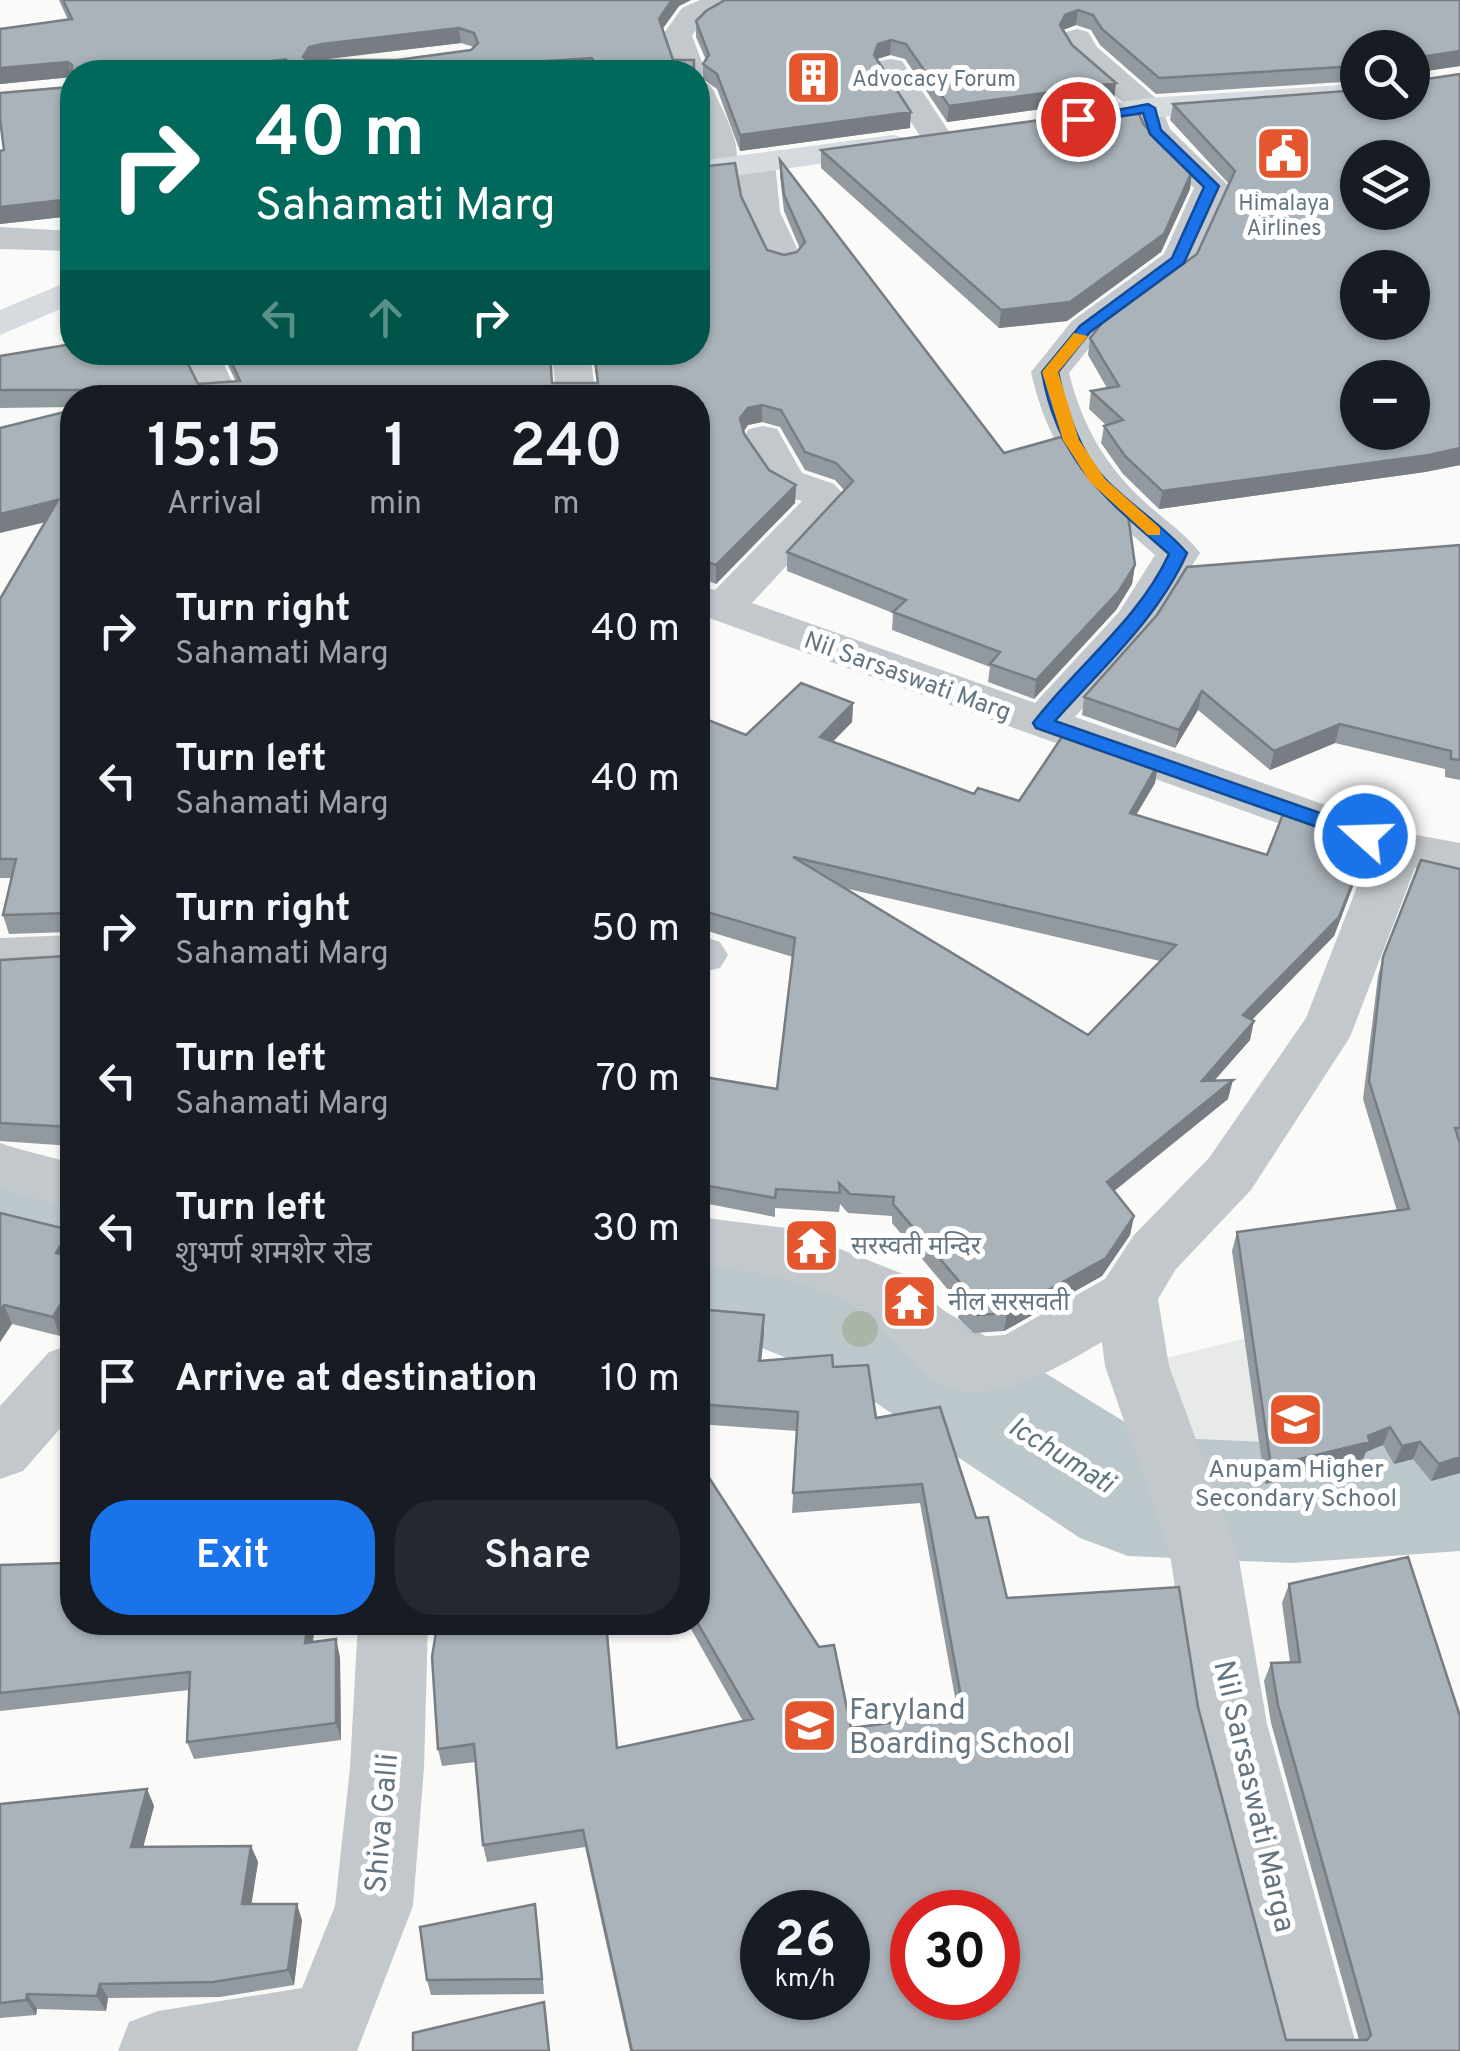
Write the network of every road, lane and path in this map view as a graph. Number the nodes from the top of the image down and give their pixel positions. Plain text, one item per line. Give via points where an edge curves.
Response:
1 (725, 0) edge
2 (1076, 38) edge
3 (686, 60) edge
4 (891, 68) edge
5 (1340, 94) edge
6 (1148, 108) junction
7 (710, 119) edge
8 (1034, 125) edge
9 (976, 134) edge
10 (938, 140) junction
11 (758, 163) junction
12 (710, 165) edge
13 (710, 170) edge
14 (0, 238) edge
15 (60, 241) edge
16 (783, 258) edge
17 (60, 296) edge
18 (0, 324) edge
19 (764, 438) dead end
20 (710, 604) edge
21 (1043, 723) junction
22 (1397, 848) junction
23 (1460, 860) edge
24 (60, 954) edge
25 (0, 957) edge
26 (0, 1166) edge
27 (60, 1183) edge
28 (710, 1243) edge
29 (1127, 1297) junction
30 (60, 1384) edge
31 (0, 1452) edge
32 (392, 1635) edge
33 (158, 2051) edge
34 (1318, 2051) edge

1 - 3 street via 692,14 678,36
2 - 6 street
4 - 10 street
5 - 6 main road
6 - 8 main road
6 - 21 street via 1155,132 1212,186 1178,260 1085,329 1050,372 1082,462 1178,553 1135,619
7 - 12 street via 719,140
9 - 10 main road
10 - 11 main road
11 - 13 main road
11 - 16 street via 760,214
14 - 15 street
17 - 18 main road
19 - 20 street via 785,483 827,499
20 - 21 street, Nil Sarsaswati Marg
21 - 22 street, Nil Sarsaswati Marg
22 - 23 street, Nil Sarsaswati Marg
22 - 29 street via 1331,1023 1230,1174 1155,1252
24 - 25 street
26 - 27 street
28 - 29 street via 787,1252 881,1292 960,1364 1014,1361
29 - 34 street, Nil Sarsaswati Marga via 1137,1366 1204,1554 1231,1724
30 - 31 street
32 - 33 street, Shiva Galli via 374,1906 328,2024

